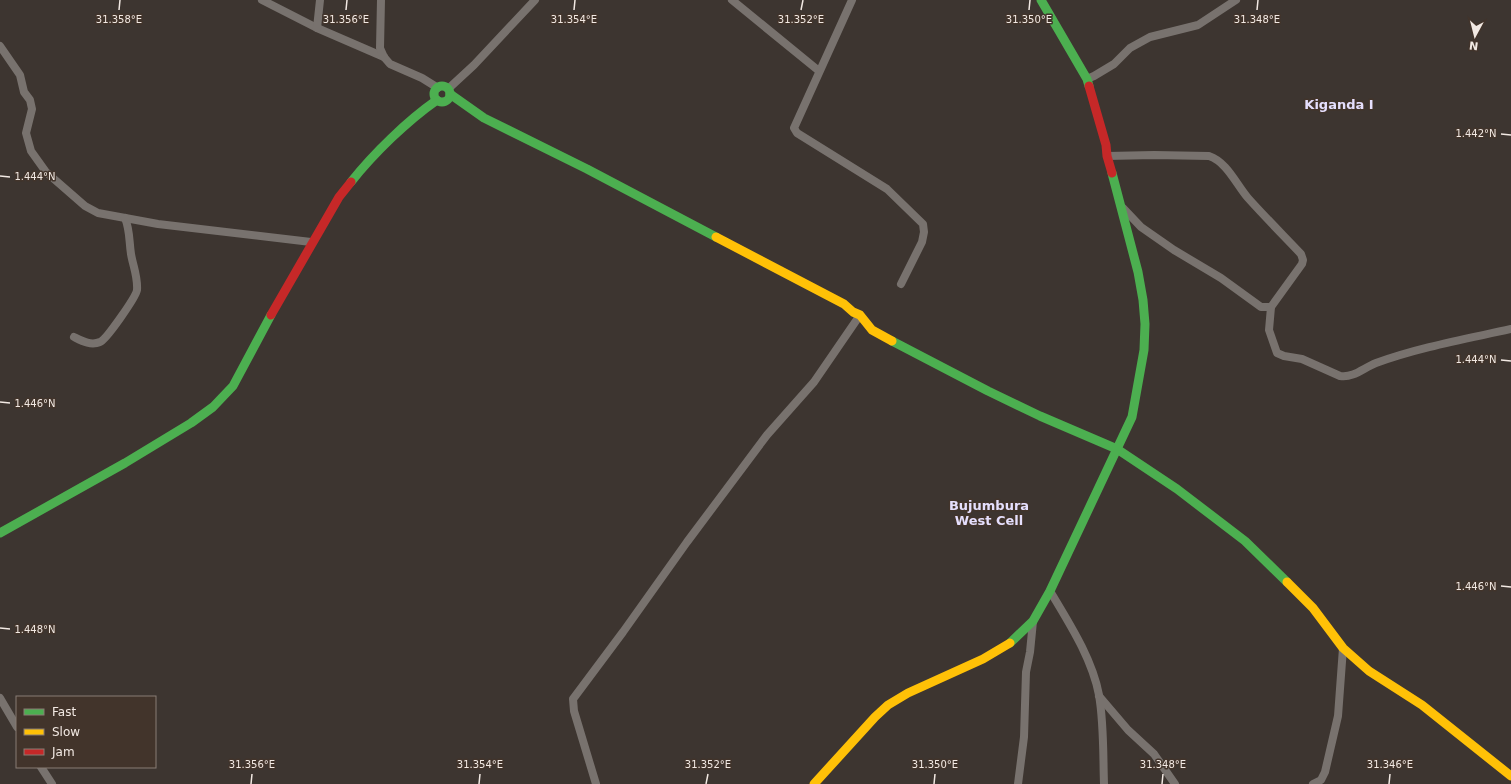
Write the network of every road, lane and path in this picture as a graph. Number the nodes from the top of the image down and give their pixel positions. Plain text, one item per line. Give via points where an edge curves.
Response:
1 (262, 0) edge
2 (320, 0) edge
3 (381, 0) edge
4 (535, 0) edge
5 (732, 0) edge
6 (852, 0) edge
7 (1041, 0) edge
8 (1236, 0) edge
9 (317, 28) junction
10 (0, 46) edge
11 (384, 57) junction
12 (819, 71) junction
13 (1087, 79) junction
14 (438, 88) junction
15 (449, 92) junction
16 (437, 100) junction
17 (1107, 156) junction
18 (1122, 208) junction
19 (125, 218) junction
20 (311, 242) junction
21 (901, 284) dead end
22 (1271, 307) junction
23 (860, 315) junction
24 (1511, 329) edge
25 (74, 337) dead end
26 (1117, 449) junction
27 (0, 533) edge
28 (1050, 591) junction
29 (1033, 621) junction
30 (1343, 648) junction
31 (1099, 696) junction
32 (0, 698) edge
33 (16, 724) edge
34 (43, 768) edge
35 (1511, 776) edge
36 (52, 784) edge
37 (596, 784) edge
38 (814, 784) edge
39 (1018, 784) edge
40 (1104, 784) edge
41 (1175, 784) edge
42 (1313, 784) edge

1 - 9 street
2 - 9 street
3 - 11 street via 380,48
4 - 15 street
5 - 12 street
6 - 12 street
7 - 13 street
8 - 13 street via 1198,25 1150,37 1130,48 1114,64
9 - 11 street
10 - 19 street via 20,75 24,92 30,100 32,109 26,133 32,151 46,172 85,206 98,213
11 - 14 street via 390,64
12 - 21 street via 794,124 794,130 887,189 922,224 922,242
13 - 17 street
14 - 15 street via 443,87
14 - 16 street via 434,95
15 - 16 street via 448,99 441,102
15 - 23 street via 484,118 837,300
16 - 20 street via 365,164 338,197
17 - 18 street
17 - 22 street via 1216,158 1301,254 1302,264
18 - 22 street via 1141,227 1163,242 1262,307
18 - 26 street via 1138,272 1145,324 1144,350 1132,417
19 - 20 street
19 - 25 street via 137,291 103,341 94,344
20 - 27 street via 233,386 223,398 188,426
22 - 24 street via 1269,330 1277,353 1302,359 1346,377 1416,350
23 - 26 street via 872,330 890,340 1040,416
23 - 37 street via 814,382 762,442 573,699 574,711
26 - 28 street
26 - 30 street via 1177,489 1245,541 1313,608
28 - 29 street
28 - 31 street via 1074,632 1093,674
29 - 38 street via 1012,642 983,659 908,693 888,705
29 - 39 street via 1026,672 1024,737
30 - 35 street via 1369,671 1422,705
30 - 42 street via 1338,716 1325,772 1321,780
31 - 40 street
31 - 41 street via 1128,730 1154,754
32 - 33 street
34 - 36 street

